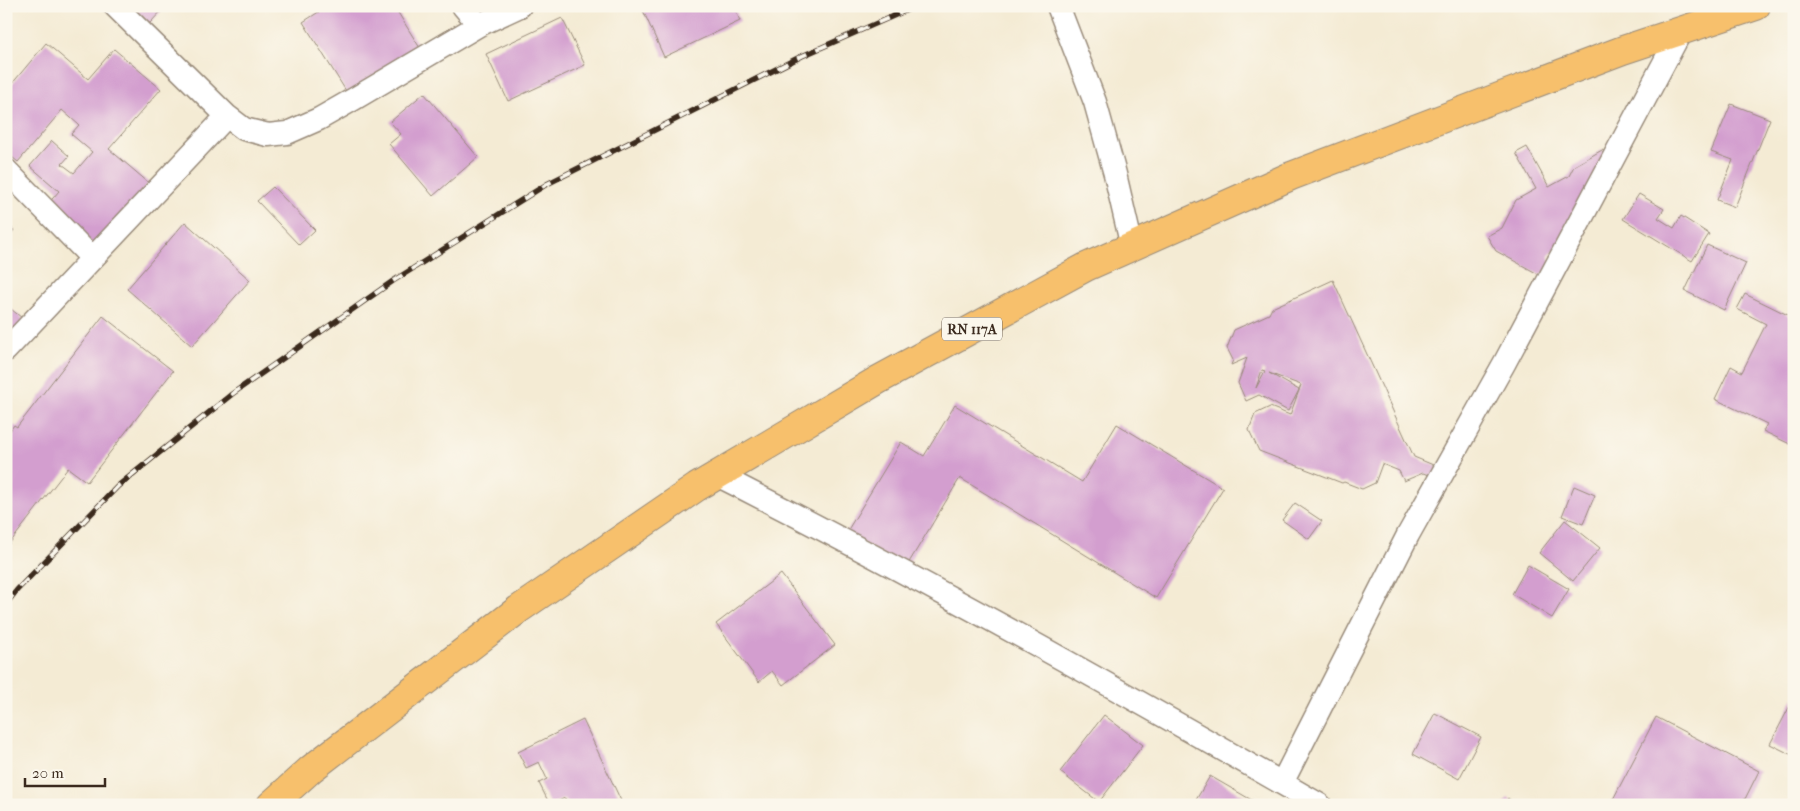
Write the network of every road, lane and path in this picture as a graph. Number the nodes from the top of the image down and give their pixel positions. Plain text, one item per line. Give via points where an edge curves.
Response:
1 (115, 6) edge
2 (463, 6) edge
3 (520, 6) edge
4 (1058, 6) edge
5 (1756, 6) edge
6 (479, 25) junction
7 (1681, 31) junction
8 (227, 116) junction
9 (6, 170) edge
10 (1132, 246) junction
11 (92, 258) junction
12 (6, 350) edge
13 (717, 475) junction
14 (1282, 783) junction
15 (271, 805) edge
16 (1320, 805) edge

1 - 8 street
2 - 6 street
3 - 6 street
4 - 10 street via 1095,102
5 - 7 main road, RN 117A
6 - 8 street via 319,119 287,133 268,135 244,130
7 - 10 main road, RN 117A via 1291,176
7 - 14 street via 1505,362 1408,534
8 - 11 street
9 - 11 street
10 - 13 main road, RN 117A via 1086,267 878,380
11 - 12 street
13 - 14 street via 1102,681
13 - 15 main road, RN 117A via 519,609 311,769
14 - 16 street

